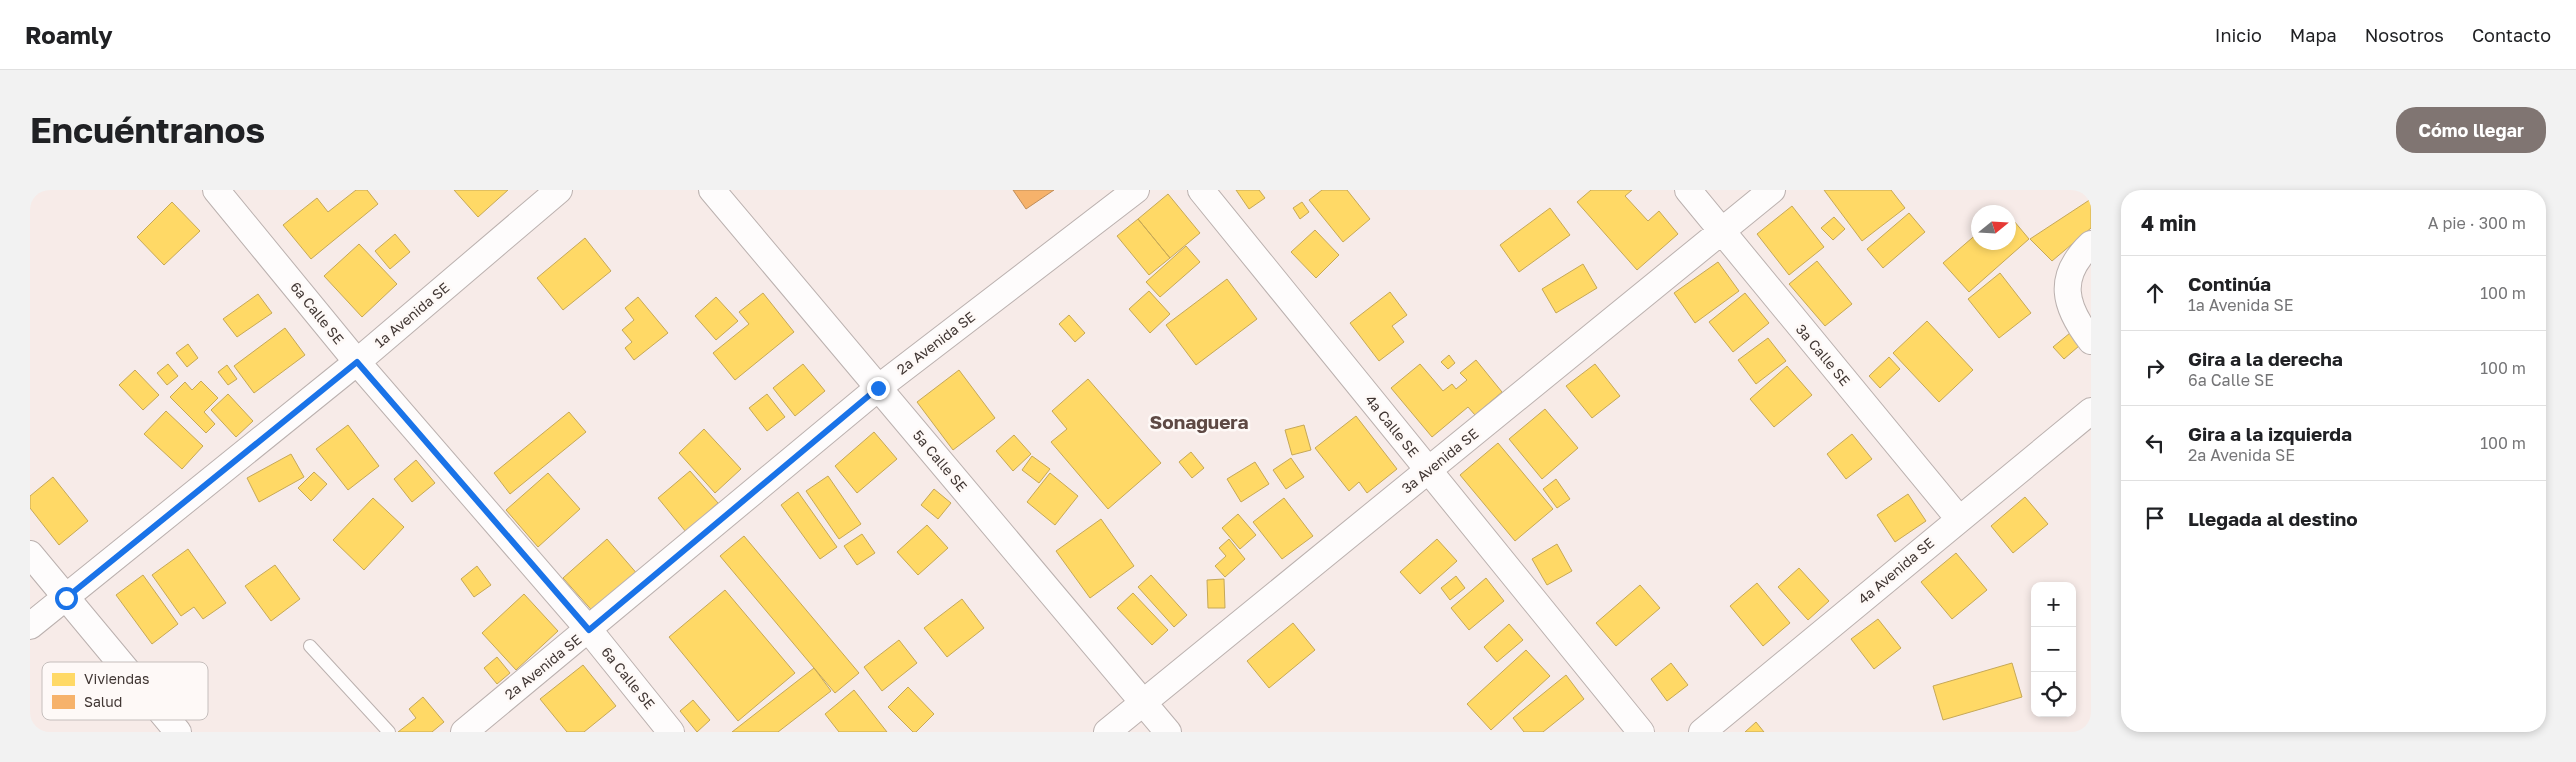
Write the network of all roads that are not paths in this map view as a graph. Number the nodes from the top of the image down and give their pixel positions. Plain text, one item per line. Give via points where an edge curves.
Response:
1 (216, 190) edge
2 (559, 190) edge
3 (712, 190) edge
4 (1136, 190) edge
5 (1201, 190) edge
6 (1688, 190) edge
7 (1772, 190) edge
8 (1721, 230) junction
9 (2091, 244) edge
10 (2091, 341) edge
11 (357, 362) junction
12 (878, 388) junction
13 (2091, 411) edge
14 (1428, 471) junction
15 (1959, 520) junction
16 (30, 554) edge
17 (66, 598) junction
18 (30, 626) edge
19 (589, 630) junction
20 (310, 646) dead end
21 (119, 662) edge
22 (1143, 702) junction
23 (168, 720) edge
24 (178, 732) edge
25 (389, 732) edge
26 (464, 732) edge
27 (671, 732) edge
28 (1107, 732) edge
29 (1168, 732) edge
30 (1641, 732) edge
31 (1702, 732) edge

1 - 11 street, 6a Calle SE
2 - 11 street, 1a Avenida SE
3 - 12 street, 5a Calle SE
4 - 12 street, 2a Avenida SE
5 - 14 street, 4a Calle SE
6 - 8 street, 3a Calle SE
7 - 8 street, 3a Avenida SE
8 - 14 street, 3a Avenida SE
8 - 15 street, 3a Calle SE
9 - 10 street via 2078,256 2066,286 2070,306
11 - 17 street, 1a Avenida SE
11 - 19 street, 6a Calle SE
12 - 19 street, 2a Avenida SE
12 - 22 street, 5a Calle SE
13 - 15 street, 4a Avenida SE
14 - 22 street, 3a Avenida SE
14 - 30 street, 4a Calle SE
15 - 31 street, 4a Avenida SE
16 - 17 street
17 - 18 street, 1a Avenida SE
17 - 21 street
19 - 26 street, 2a Avenida SE
19 - 27 street, 6a Calle SE
20 - 25 lane
22 - 28 street, 3a Avenida SE
22 - 29 street, 5a Calle SE
23 - 24 street

